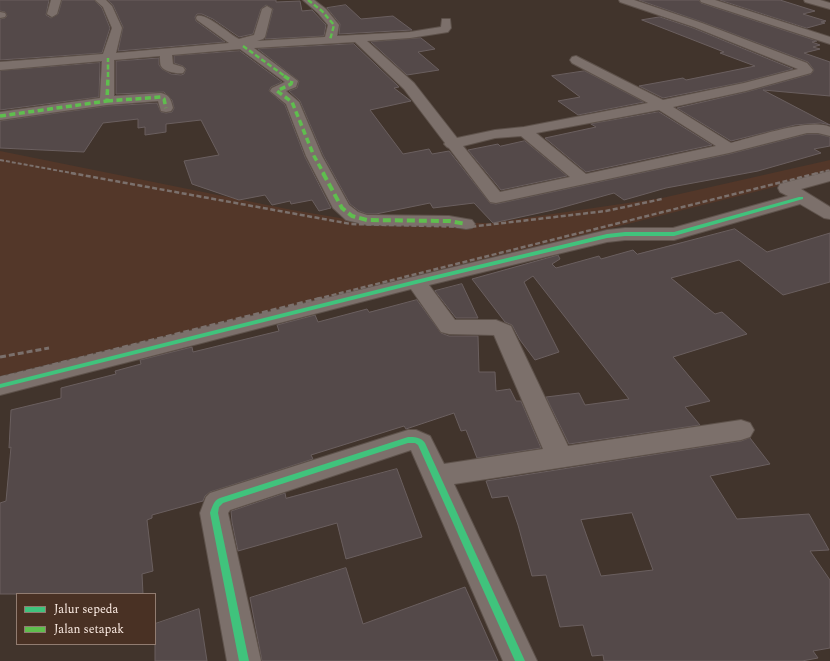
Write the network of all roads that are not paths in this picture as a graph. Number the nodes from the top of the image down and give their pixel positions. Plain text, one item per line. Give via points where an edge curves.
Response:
1 (56, 0) edge
2 (100, 0) edge
3 (308, 0) edge
4 (624, 0) edge
5 (704, 0) edge
6 (810, 0) edge
7 (830, 6) edge
8 (267, 9) dead end
9 (52, 14) dead end
10 (201, 18) dead end
11 (446, 21) dead end
12 (357, 38) junction
13 (330, 40) junction
14 (830, 41) edge
15 (240, 45) junction
16 (64, 49) dead end
17 (166, 53) junction
18 (108, 58) junction
19 (576, 60) dead end
20 (57, 62) junction
21 (0, 66) edge
22 (179, 70) dead end
23 (107, 101) junction
24 (661, 105) junction
25 (166, 108) dead end
26 (0, 116) edge
27 (524, 130) junction
28 (830, 132) edge
29 (452, 144) junction
30 (729, 148) junction
31 (830, 176) edge
32 (582, 179) junction
33 (801, 198) junction
34 (830, 214) edge
35 (466, 224) dead end
36 (416, 282) junction
37 (0, 386) edge
38 (741, 430) dead end
39 (560, 457) junction
40 (436, 476) junction
41 (244, 661) edge
42 (520, 661) edge

1 - 9 street
2 - 18 street via 107,6 117,28
3 - 13 street via 334,25
4 - 24 street via 807,68 805,71 746,87
5 - 14 street
6 - 7 street
8 - 15 street via 259,37
10 - 15 street
11 - 12 street via 446,28 435,32
12 - 13 street
12 - 29 street via 409,86
13 - 15 street
15 - 17 street
15 - 35 street via 292,81 277,91 292,102 314,156 342,208 352,216 367,220 449,221
16 - 20 street
17 - 18 street
17 - 22 street via 167,66
18 - 20 street
18 - 23 street
19 - 24 street
20 - 21 street
23 - 25 street via 161,97
23 - 26 street
24 - 27 street
24 - 30 street
27 - 29 street
27 - 32 street
28 - 30 street via 820,128 807,129
29 - 32 street via 496,198
30 - 32 street
31 - 33 street via 786,188
33 - 34 street
33 - 36 street via 674,234 607,236
36 - 37 street
36 - 39 street via 449,326 496,327 503,331
38 - 39 street
39 - 40 street
40 - 41 street via 421,444 416,440 408,440 220,501 214,513
40 - 42 street

